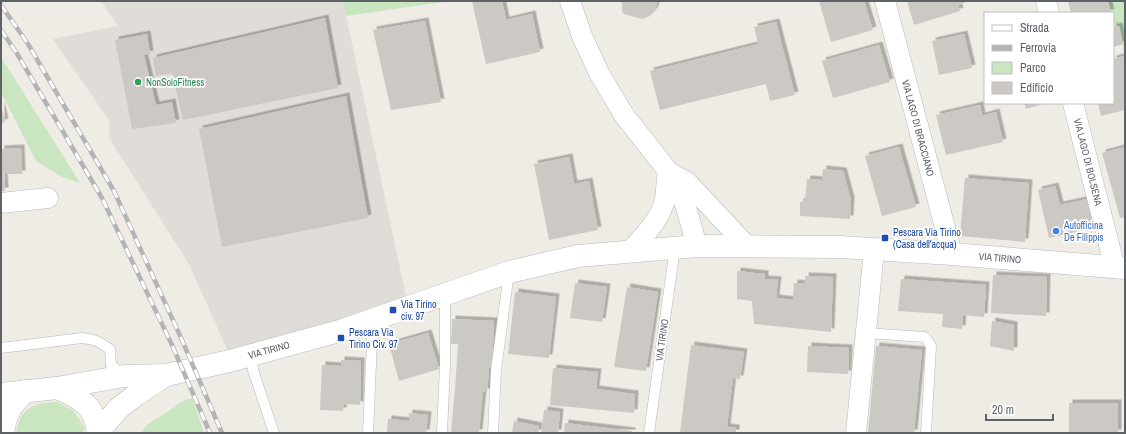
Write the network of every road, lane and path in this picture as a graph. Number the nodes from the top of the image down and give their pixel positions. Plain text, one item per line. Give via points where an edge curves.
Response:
1 (570, 1) edge
2 (885, 1) edge
3 (1046, 1) edge
4 (1049, 12) edge
5 (1073, 104) edge
6 (668, 170) junction
7 (48, 198) dead end
8 (1, 202) edge
9 (697, 246) junction
10 (748, 246) junction
11 (675, 248) junction
12 (874, 250) junction
13 (630, 251) junction
14 (952, 254) junction
15 (1120, 268) edge
16 (508, 272) junction
17 (445, 295) junction
18 (371, 321) junction
19 (866, 333) junction
20 (1, 348) edge
21 (252, 355) junction
22 (166, 375) junction
23 (124, 376) junction
24 (56, 388) junction
25 (26, 391) junction
26 (1, 394) edge
27 (97, 432) edge
28 (3, 433) edge
29 (274, 433) edge
30 (368, 433) edge
31 (442, 433) edge
32 (493, 433) edge
33 (648, 433) edge
34 (856, 433) edge
35 (926, 433) edge

1 - 6 street via 599,73 624,115
2 - 14 street, VIA LAGO DI BRACCIANO
3 - 4 street
5 - 15 street, VIA LAGO DI BOLSENA
6 - 9 street via 684,204
6 - 10 street via 687,182
6 - 13 street via 665,200 643,237
7 - 8 street
9 - 10 street, VIA TIRINO
9 - 11 street, VIA TIRINO
10 - 12 street, VIA TIRINO
11 - 13 street, VIA TIRINO
11 - 33 lane, VIA TIRINO
12 - 14 street, VIA TIRINO
12 - 19 street
13 - 16 street, VIA TIRINO via 578,256
14 - 15 street, VIA TIRINO
16 - 17 street, VIA TIRINO
16 - 32 lane via 496,370
17 - 18 street, VIA TIRINO
17 - 31 lane
18 - 21 street, VIA TIRINO
18 - 30 lane
19 - 34 street
19 - 35 lane via 925,337 931,346
20 - 23 lane via 89,338 110,349 111,365
21 - 22 street, VIA TIRINO
21 - 29 lane via 253,370
22 - 23 street, VIA TIRINO
22 - 27 street, VIA TIRINO via 119,408
23 - 24 street, VIA TIRINO
24 - 25 street, VIA TIRINO
24 - 27 street via 77,397 88,406 96,419
25 - 26 street
25 - 28 street via 14,400

